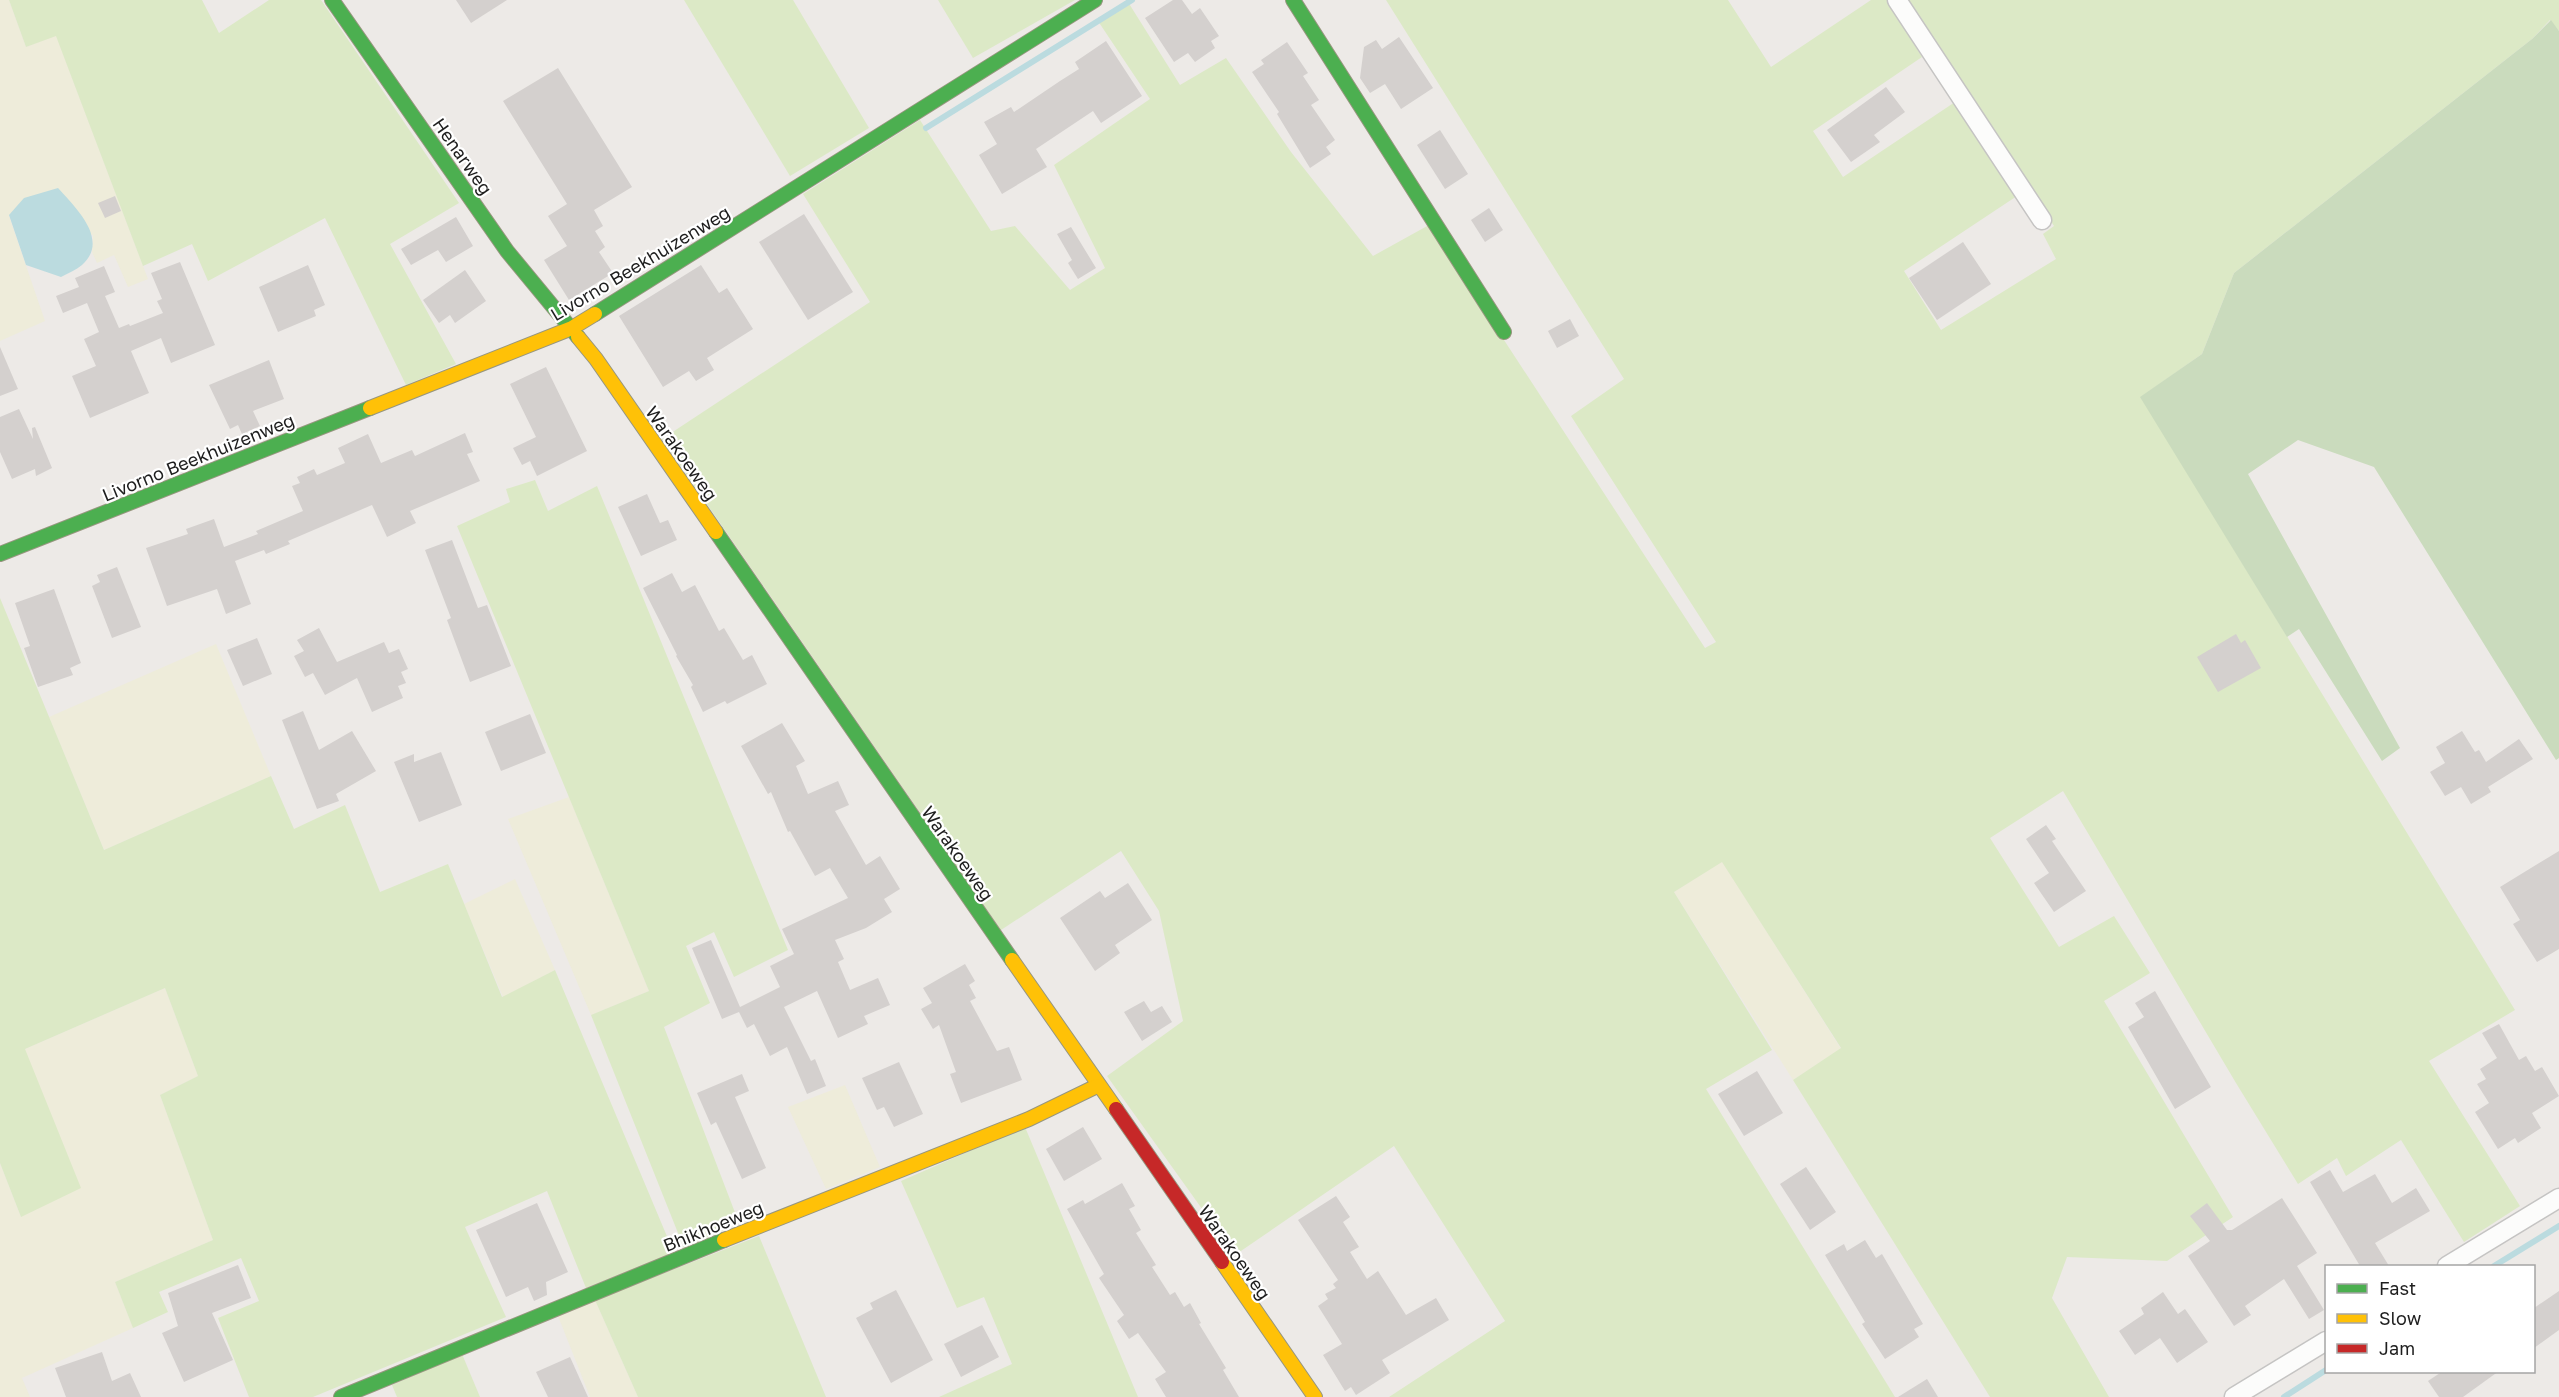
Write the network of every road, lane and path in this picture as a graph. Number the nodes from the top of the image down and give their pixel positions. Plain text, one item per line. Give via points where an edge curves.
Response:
1 (332, 0) edge
2 (1095, 0) edge
3 (1293, 0) edge
4 (1897, 0) edge
5 (2042, 220) dead end
6 (572, 328) junction
7 (1504, 332) dead end
8 (0, 554) edge
9 (1097, 1086) junction
10 (2559, 1198) edge
11 (2449, 1265) edge
12 (2325, 1342) edge
13 (341, 1397) edge
14 (1315, 1397) edge
15 (2234, 1397) edge

1 - 6 street, Henarweg via 507,251
2 - 6 street, Livorno Beekhuizenweg
3 - 7 street
4 - 5 street
6 - 8 street, Livorno Beekhuizenweg
6 - 9 street, Warakoeweg
9 - 13 street, Bhikhoeweg via 1029,1119
9 - 14 street, Warakoeweg
10 - 11 street
12 - 15 street

